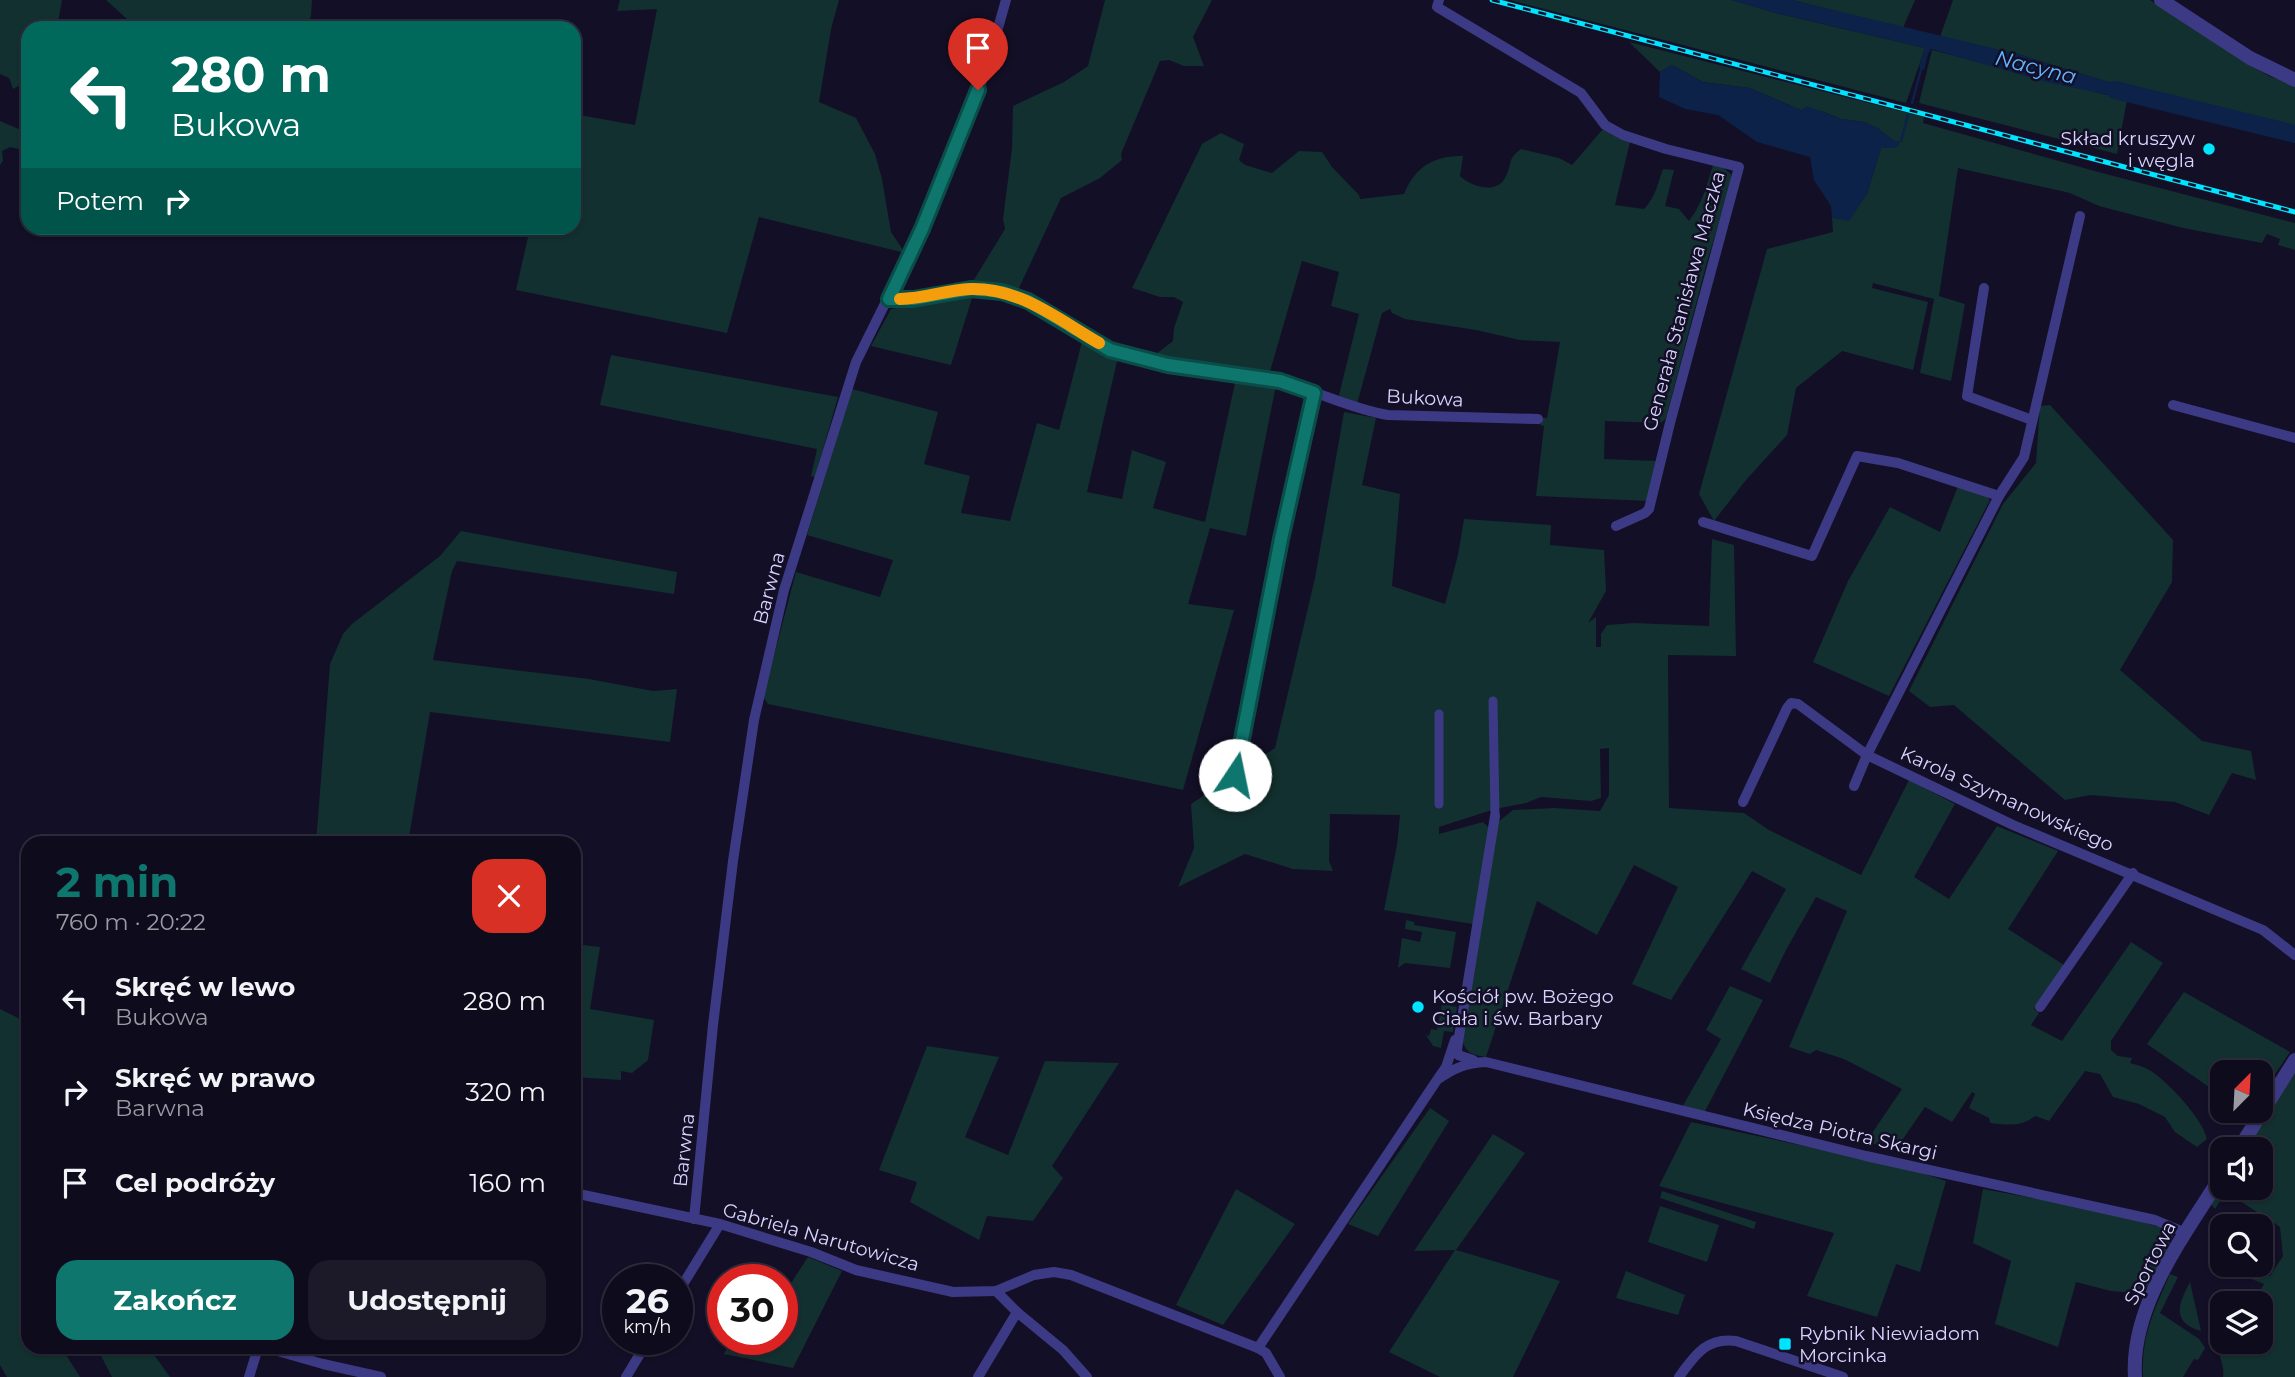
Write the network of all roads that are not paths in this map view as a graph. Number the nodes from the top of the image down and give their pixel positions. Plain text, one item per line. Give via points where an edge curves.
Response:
1 (1006, 0) edge
2 (1439, 0) edge
3 (2161, 0) edge
4 (2295, 80) edge
5 (2080, 216) dead end
6 (1984, 288) dead end
7 (889, 299) junction
8 (1314, 393) junction
9 (2173, 405) dead end
10 (1538, 419) dead end
11 (2032, 420) junction
12 (2295, 438) edge
13 (1999, 496) junction
14 (1703, 522) dead end
15 (1616, 526) dead end
16 (1493, 701) dead end
17 (1439, 714) dead end
18 (1867, 755) junction
19 (1235, 775) dead end
20 (1854, 786) dead end
21 (1743, 802) dead end
22 (1439, 804) dead end
23 (1495, 817) joint
24 (2133, 873) junction
25 (2295, 955) edge
26 (2040, 1007) dead end
27 (1460, 1028) junction
28 (2295, 1060) edge
29 (1486, 1062) junction
30 (1437, 1080) junction
31 (2246, 1137) edge
32 (581, 1194) edge
33 (2210, 1194) edge
34 (694, 1219) junction
35 (720, 1224) junction
36 (2186, 1233) junction
37 (693, 1268) edge
38 (996, 1291) junction
39 (1017, 1312) junction
40 (1258, 1348) junction
41 (256, 1354) edge
42 (288, 1354) edge
43 (639, 1355) edge
44 (249, 1377) edge
45 (381, 1377) edge
46 (626, 1377) edge
47 (978, 1377) edge
48 (1087, 1377) edge
49 (1280, 1377) edge
50 (1679, 1377) edge
51 (1843, 1377) edge
52 (2135, 1377) edge

1 - 7 street, Barwna via 956,148
2 - 15 street, Generała Stanisława Maczka via 1437,7 1581,93 1605,125 1667,149 1739,167 1649,509
3 - 4 street via 2250,58
5 - 11 street, Karola Szymanowskiego
6 - 11 street via 1967,396
7 - 8 street, Bukowa via 971,289 1002,292 1028,301 1110,350 1147,361 1280,381
7 - 34 street, Barwna via 856,362 785,590 754,720 713,1025
8 - 10 street, Bukowa via 1388,415
8 - 19 street
9 - 12 street
11 - 13 street, Karola Szymanowskiego via 2024,457
13 - 14 street via 1898,463 1857,456 1812,556
13 - 18 street, Karola Szymanowskiego
16 - 23 street
17 - 22 street
18 - 20 street, Karola Szymanowskiego
18 - 21 street, Karola Szymanowskiego via 1791,703
18 - 24 street, Karola Szymanowskiego via 2013,825
23 - 27 street, Księdza Piotra Skargi
24 - 25 street, Karola Szymanowskiego via 2263,930
24 - 26 street
27 - 29 street, Księdza Piotra Skargi via 1458,1055
27 - 30 street, Księdza Piotra Skargi
28 - 31 street
29 - 30 street, Księdza Piotra Skargi via 1457,1067
29 - 36 street, Księdza Piotra Skargi via 1866,1156 2155,1220
30 - 40 street, Księdza Piotra Skargi
32 - 34 street, Gabriela Narutowicza
33 - 36 street, Sportowa
34 - 35 street, Gabriela Narutowicza
35 - 37 street
35 - 38 street, Gabriela Narutowicza via 869,1273 953,1292
36 - 52 street, Sportowa via 2145,1313 2136,1344
38 - 39 street
38 - 40 street, Gabriela Narutowicza via 1034,1275 1071,1275
39 - 47 street
39 - 48 street
40 - 49 street
41 - 44 street
42 - 45 street
43 - 46 street
50 - 51 street via 1704,1346 1729,1340

